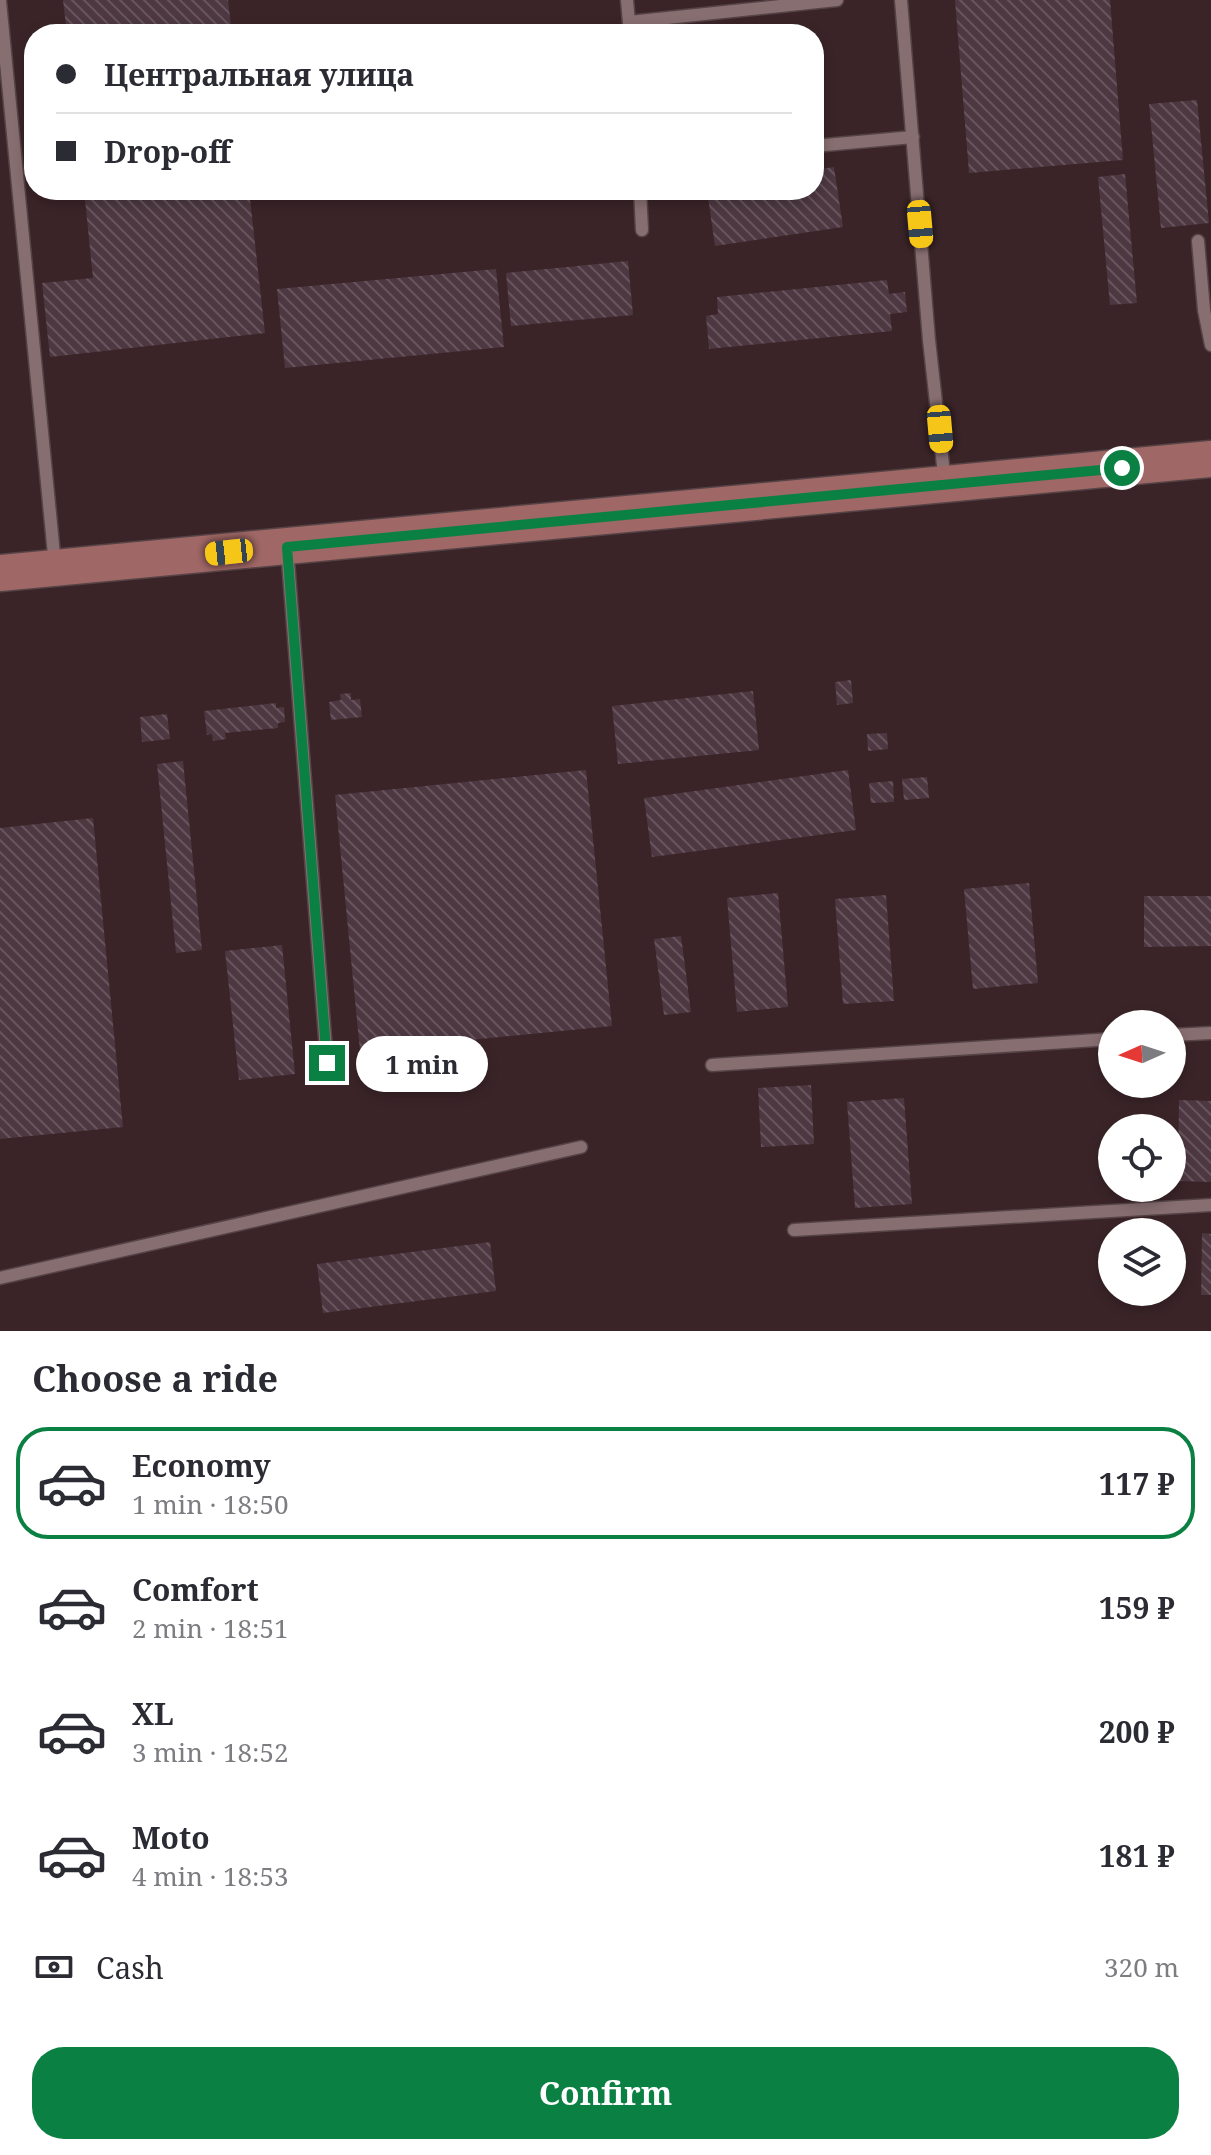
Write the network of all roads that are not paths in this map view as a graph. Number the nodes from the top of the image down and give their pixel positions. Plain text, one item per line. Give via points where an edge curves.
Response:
1 (627, 0) edge
2 (837, 0) edge
3 (901, 0) edge
4 (0, 1) edge
5 (629, 24) edge
6 (659, 24) edge
7 (913, 137) junction
8 (824, 145) edge
9 (640, 200) edge
10 (642, 230) dead end
11 (1198, 241) dead end
12 (1211, 345) edge
13 (1211, 459) edge
14 (945, 484) junction
15 (287, 547) junction
16 (55, 568) junction
17 (0, 573) edge
18 (1211, 1033) edge
19 (1186, 1034) edge
20 (1098, 1040) edge
21 (327, 1063) dead end
22 (712, 1065) dead end
23 (581, 1147) dead end
24 (1211, 1205) edge
25 (794, 1230) dead end
26 (0, 1278) edge

1 - 5 lane
2 - 6 lane
3 - 7 lane
4 - 16 lane
7 - 8 lane
7 - 14 lane
9 - 10 lane
11 - 12 lane
13 - 14 street
14 - 15 street
15 - 16 street
15 - 21 lane
16 - 17 street
18 - 19 lane
20 - 22 lane
23 - 26 lane
24 - 25 lane

